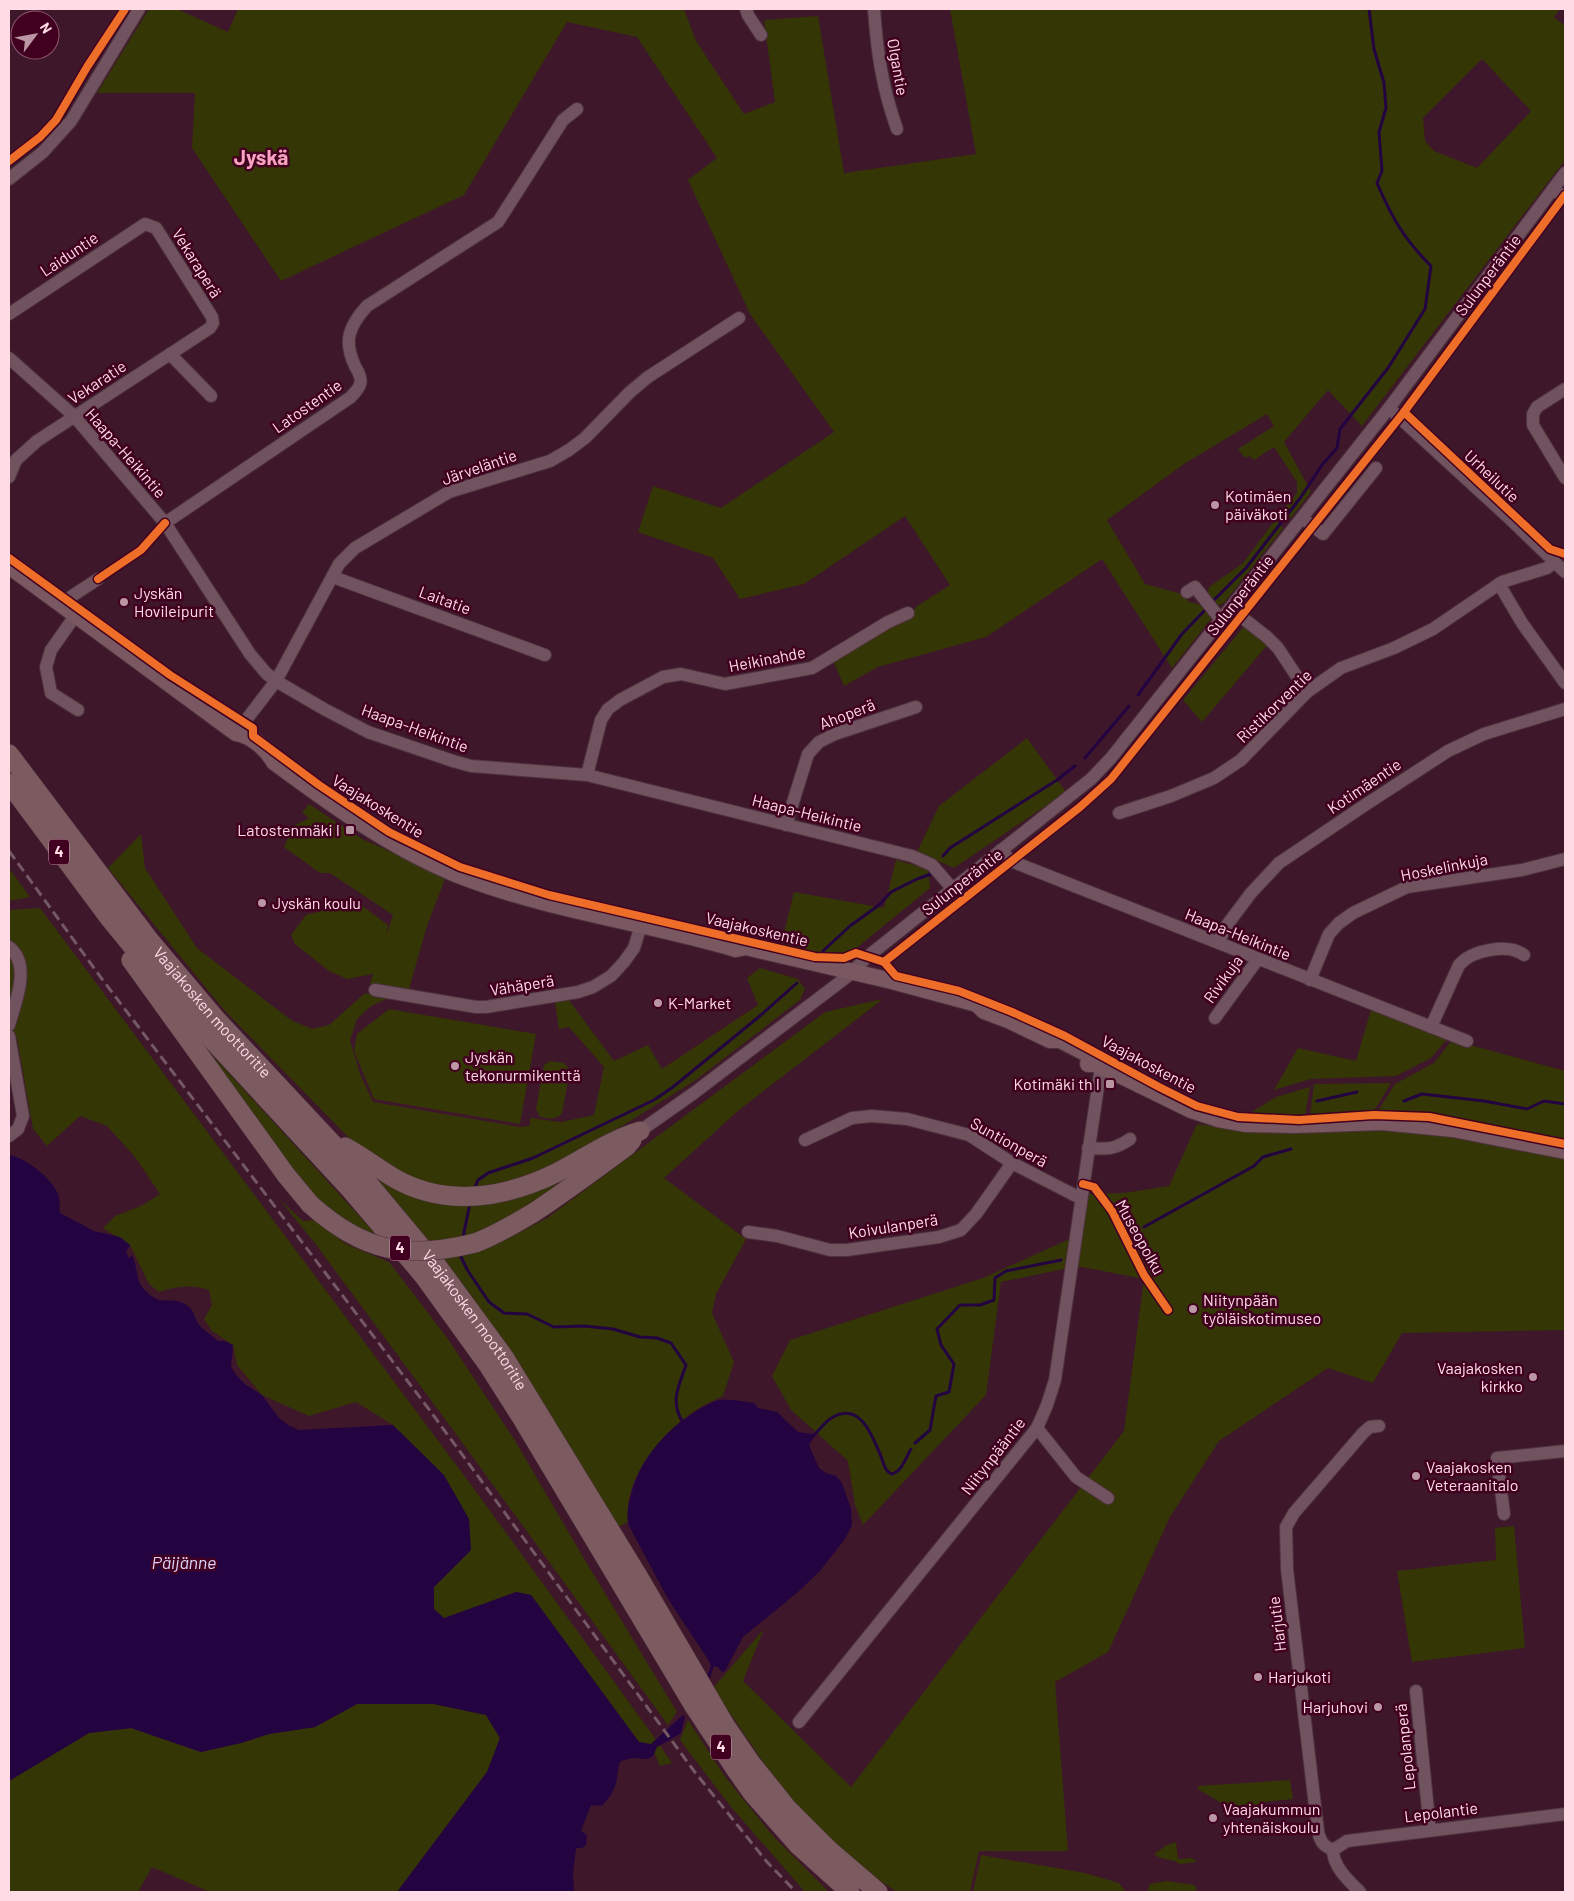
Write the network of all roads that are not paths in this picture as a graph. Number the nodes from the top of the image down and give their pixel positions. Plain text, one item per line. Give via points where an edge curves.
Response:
1 (139, 9) edge
2 (746, 9) edge
3 (874, 9) edge
4 (761, 35) dead end
5 (577, 109) dead end
6 (897, 129) dead end
7 (1565, 173) edge
8 (9, 179) edge
9 (1553, 189) junction
10 (1565, 198) edge
11 (148, 224) joint
12 (9, 314) edge
13 (739, 318) dead end
14 (213, 323) joint
15 (170, 354) junction
16 (9, 358) edge
17 (1565, 389) edge
18 (211, 396) dead end
19 (1389, 408) junction
20 (74, 416) junction
21 (1376, 468) dead end
22 (9, 476) edge
23 (1565, 478) edge
24 (1302, 518) junction
25 (164, 523) junction
26 (9, 566) edge
27 (1562, 568) edge
28 (333, 577) junction
29 (98, 580) dead end
30 (1499, 584) junction
31 (1187, 592) dead end
32 (1230, 608) junction
33 (69, 611) junction
34 (908, 613) dead end
35 (1221, 620) junction
36 (545, 655) dead end
37 (276, 681) junction
38 (1565, 683) edge
39 (1307, 692) junction
40 (916, 707) dead end
41 (1565, 709) edge
42 (78, 710) dead end
43 (236, 733) junction
44 (9, 754) edge
45 (587, 775) junction
46 (9, 783) edge
47 (1119, 813) dead end
48 (786, 825) junction
49 (1001, 850) junction
50 (1565, 859) edge
51 (952, 888) junction
52 (110, 919) junction
53 (641, 925) junction
54 (1218, 942) junction
55 (9, 947) edge
56 (1524, 955) dead end
57 (1258, 959) junction
58 (848, 976) junction
59 (1310, 980) junction
60 (375, 990) dead end
61 (1215, 1018) dead end
62 (9, 1024) edge
63 (1431, 1027) junction
64 (9, 1036) edge
65 (1467, 1041) dead end
66 (1099, 1065) junction
67 (640, 1131) junction
68 (324, 1134) junction
69 (9, 1136) edge
70 (1130, 1139) dead end
71 (805, 1140) dead end
72 (1088, 1148) junction
73 (1565, 1152) edge
74 (1012, 1163) junction
75 (1080, 1198) junction
76 (748, 1232) dead end
77 (1379, 1426) dead end
78 (1037, 1428) junction
79 (1565, 1451) edge
80 (1108, 1498) dead end
81 (1504, 1514) dead end
82 (1416, 1691) dead end
83 (799, 1722) dead end
84 (1562, 1813) edge
85 (1430, 1830) junction
86 (1333, 1850) junction
87 (850, 1892) edge
88 (878, 1892) edge
89 (1360, 1892) edge

1 - 8 street via 71,122 44,152
2 - 4 street
3 - 6 street, Olgantie via 877,52 886,98
5 - 25 street, Latostentie via 563,120 498,222 367,306 357,317 348,345 361,381 351,397
7 - 9 street, Sulunperäntie
9 - 10 street
9 - 19 street, Sulunperäntie
11 - 12 street, Laiduntie via 141,225
11 - 14 street, Vekaraperä via 156,228
13 - 28 street, Järveläntie via 642,382 569,450 550,460 449,492 355,548 339,564
14 - 15 street, Vekaratie
15 - 18 street
15 - 20 street, Vekaratie
16 - 20 street, Haapa-Heikintie
17 - 23 street via 1537,407 1533,414 1533,425
19 - 24 street, Sulunperäntie
19 - 27 street, Urheilutie
20 - 22 street, Vekaratie via 27,448 16,460
20 - 25 street, Haapa-Heikintie
21 - 24 street via 1323,534
24 - 32 street, Sulunperäntie
25 - 37 street, Haapa-Heikintie via 250,654
26 - 33 main road, Vaajakoskentie
27 - 30 street, Ristikorventie via 1547,568
28 - 36 street, Laitatie
28 - 37 street, Järveläntie
29 - 33 street via 66,600
30 - 38 street
30 - 39 street, Ristikorventie via 1433,629 1341,668
31 - 35 street via 1195,587
32 - 35 street, Sulunperäntie
32 - 39 street via 1278,648
33 - 42 street via 46,668 51,692
33 - 43 main road, Vaajakoskentie
34 - 45 street, Heikinahde via 812,668 725,684 681,674 663,677 608,709 601,720
35 - 49 street, Sulunperäntie via 1112,758
37 - 43 street, Järveläntie
37 - 45 street, Haapa-Heikintie via 368,732 453,761 471,766
39 - 47 street, Ristikorventie via 1241,760 1214,778
40 - 48 street, Ahoperä via 819,742 808,754
41 - 54 street, Kotimäentie via 1484,734 1448,751 1365,805 1279,864 1251,893
43 - 53 main road, Vaajakoskentie via 250,738 270,753 274,762 354,819 457,874 547,903
44 - 68 highway, Vaajakosken moottoritie / 4 via 150,941 214,1018
45 - 48 street, Haapa-Heikintie
46 - 52 highway, Vaajakosken moottoritie / 4
48 - 51 street, Haapa-Heikintie via 912,856 932,865
49 - 51 street, Sulunperäntie
49 - 54 street, Haapa-Heikintie via 1011,861
50 - 59 street, Hoskelinkuja via 1522,870 1400,890 1339,923 1329,934
51 - 58 street, Sulunperäntie
52 - 67 highway, bridge via 120,945 280,1168 310,1204 352,1236 390,1249 421,1252 452,1249 486,1239 562,1194 627,1146
52 - 87 highway, Vaajakosken moottoritie / 4 via 203,1030 350,1189 423,1275 518,1412 694,1706 736,1770 798,1845
53 - 58 main road, Vaajakoskentie via 736,949 755,960
53 - 60 street, Vähäperä via 634,948 611,976 578,992 481,1007
54 - 57 street, Haapa-Heikintie
55 - 62 street via 18,959 20,982
56 - 63 street via 1517,950 1506,950 1476,953 1465,958
57 - 59 street, Haapa-Heikintie
57 - 61 street, Rivikuja
58 - 66 main road, Vaajakoskentie via 892,981 977,1004 984,1011 1050,1040 1056,1048 1087,1064
58 - 67 street, Sulunperäntie
59 - 63 street, Haapa-Heikintie
63 - 65 street, Haapa-Heikintie
64 - 69 street via 23,1116 18,1129
66 - 72 street, Niitynpääntie
66 - 73 main road, Vaajakoskentie via 1191,1110 1218,1119 1246,1124 1287,1125 1382,1122 1453,1129
67 - 68 highway via 621,1136 548,1177 517,1189 491,1196 468,1197 428,1193 403,1182
68 - 88 highway, Vaajakosken moottoritie / 4 via 388,1205 504,1357 750,1763 787,1808
70 - 72 street via 1119,1147
71 - 74 street, Suntionperä via 852,1118 907,1119 969,1135
72 - 75 street, Niitynpääntie
74 - 75 street, Suntionperä
74 - 76 street, Koivulanperä via 961,1230 939,1237 830,1250
75 - 78 street, Niitynpääntie via 1056,1380
77 - 86 street, Harjutie via 1370,1427 1363,1433 1294,1513 1286,1527 1287,1569 1318,1831 1321,1842
78 - 80 street via 1076,1477
78 - 83 street, Niitynpääntie
79 - 81 street via 1497,1458
82 - 85 street, Lepolanperä
84 - 85 street, Lepolantie
85 - 86 street, Lepolantie via 1347,1841
86 - 89 street, Harjutie via 1337,1866

